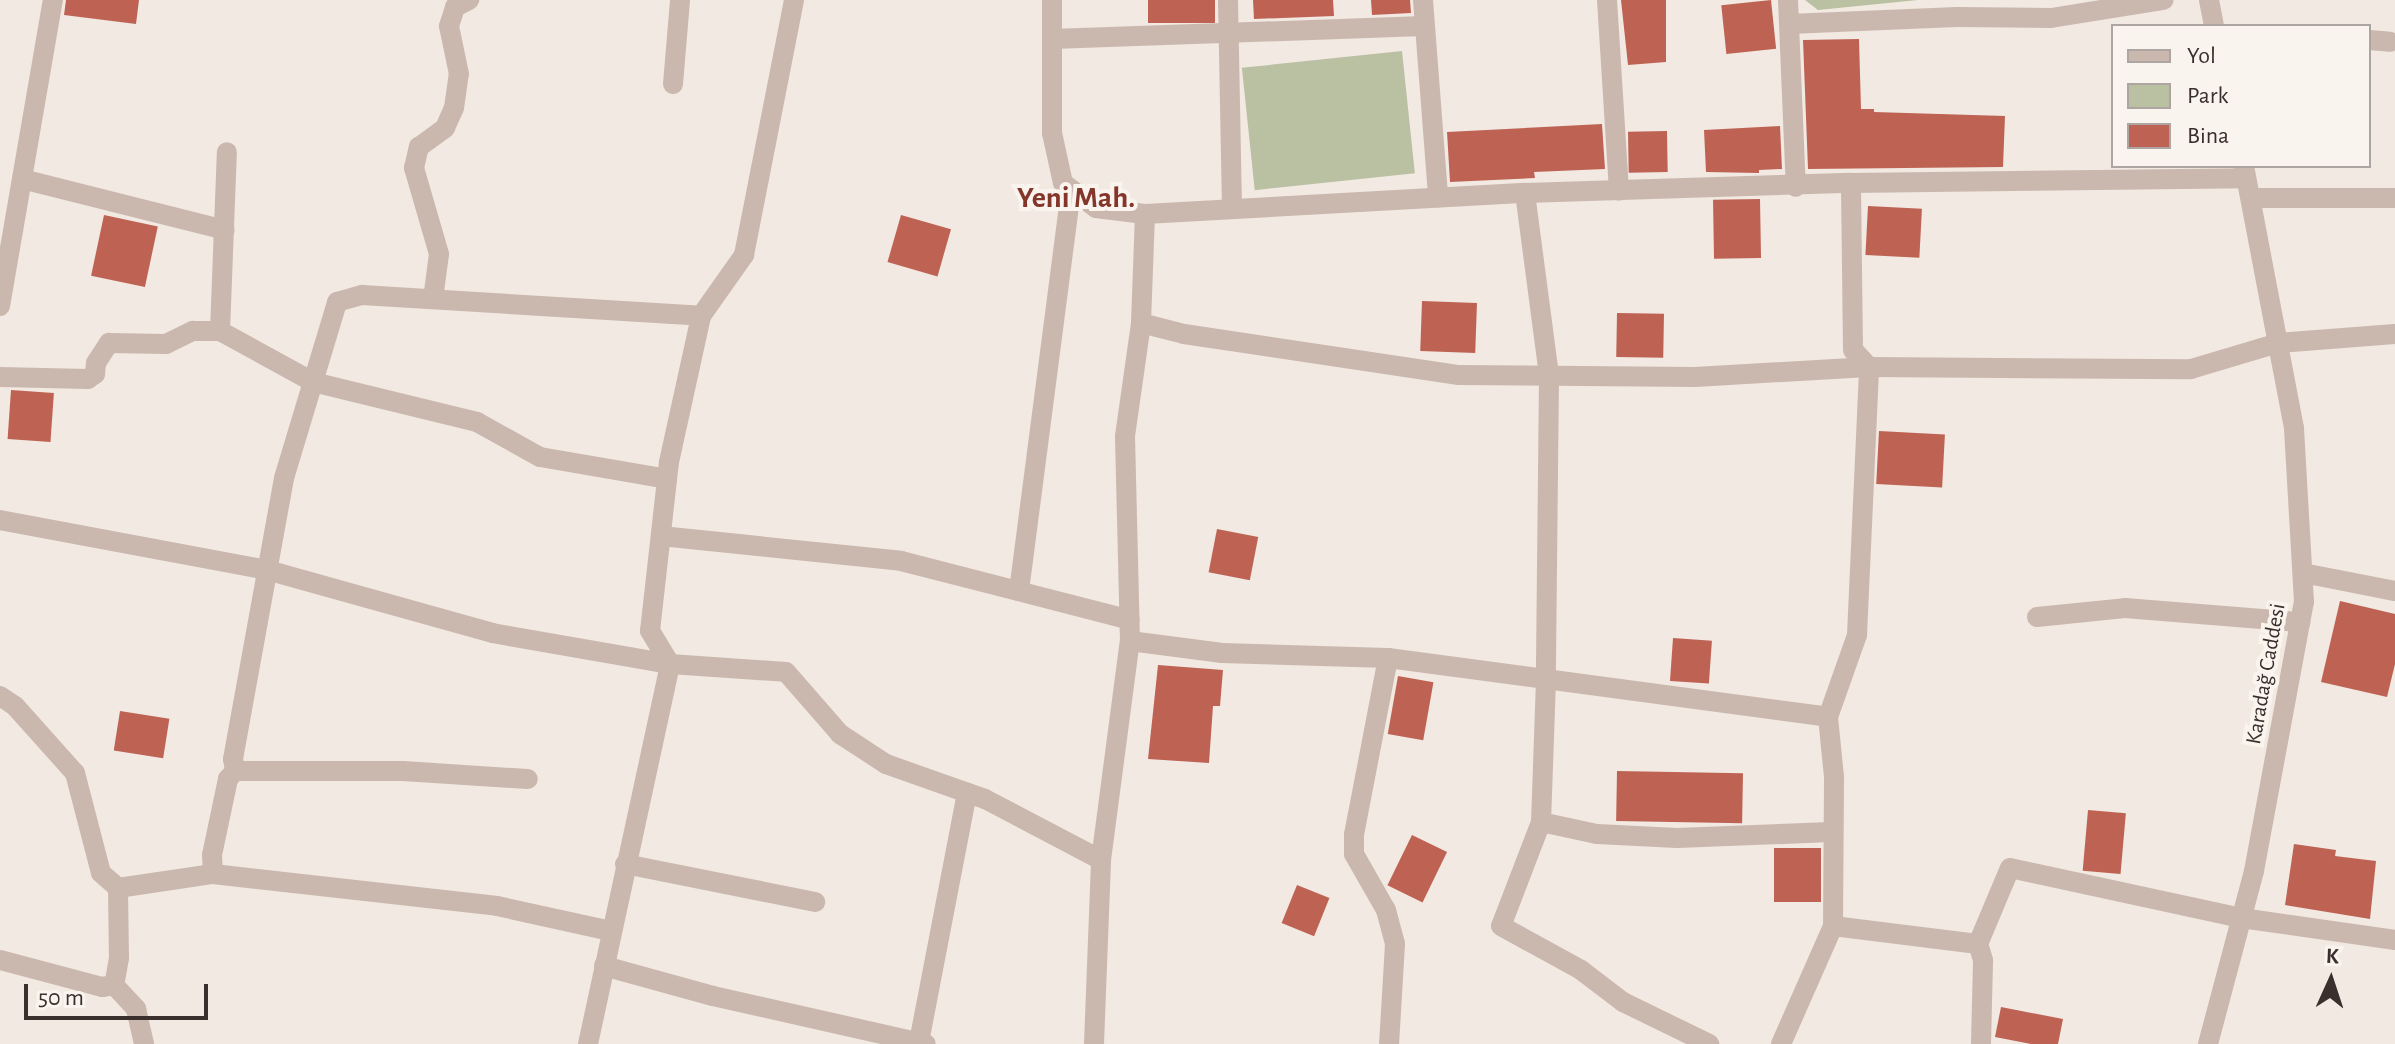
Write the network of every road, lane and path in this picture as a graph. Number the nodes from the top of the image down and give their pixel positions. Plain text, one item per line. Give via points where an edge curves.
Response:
1 (53, 0) edge
2 (469, 0) edge
3 (680, 0) edge
4 (794, 0) edge
5 (1052, 0) edge
6 (1228, 0) edge
7 (1423, 0) edge
8 (1607, 0) edge
9 (1788, 0) edge
10 (2164, 0) edge
11 (2209, 0) edge
12 (1978, 10) edge
13 (1789, 24) junction
14 (2214, 24) edge
15 (1424, 26) junction
16 (1228, 35) junction
17 (1052, 39) junction
18 (2371, 40) edge
19 (2390, 42) dead end
20 (673, 84) dead end
21 (227, 152) dead end
22 (22, 179) junction
23 (2247, 180) edge
24 (1851, 183) junction
25 (1796, 187) junction
26 (1071, 189) junction
27 (1619, 191) junction
28 (1525, 193) junction
29 (1438, 197) junction
30 (2395, 198) edge
31 (9, 206) edge
32 (1232, 209) junction
33 (1145, 214) junction
34 (225, 230) junction
35 (433, 299) junction
36 (0, 306) edge
37 (701, 316) junction
38 (1141, 323) junction
39 (220, 331) junction
40 (2395, 334) edge
41 (2278, 343) junction
42 (1869, 367) junction
43 (1549, 376) junction
44 (0, 377) edge
45 (313, 382) junction
46 (667, 479) junction
47 (0, 520) edge
48 (661, 536) junction
49 (267, 570) junction
50 (2303, 573) junction
51 (1019, 591) junction
52 (2395, 591) edge
53 (2037, 617) dead end
54 (1130, 620) junction
55 (2300, 622) junction
56 (1130, 641) junction
57 (1388, 658) junction
58 (670, 664) junction
59 (1546, 680) junction
60 (0, 696) edge
61 (1828, 717) junction
62 (235, 771) junction
63 (528, 779) dead end
64 (967, 793) junction
65 (1541, 822) junction
66 (1831, 832) junction
67 (1101, 860) junction
68 (625, 864) junction
69 (213, 874) junction
70 (118, 888) junction
71 (815, 902) dead end
72 (2241, 918) junction
73 (1833, 926) junction
74 (611, 931) junction
75 (2395, 940) edge
76 (1978, 944) junction
77 (0, 960) edge
78 (604, 966) junction
79 (114, 985) junction
80 (923, 1043) edge
81 (144, 1044) edge
82 (588, 1044) edge
83 (1094, 1044) edge
84 (1389, 1044) edge
85 (1709, 1044) edge
86 (1781, 1044) edge
87 (1981, 1044) edge
88 (2208, 1044) edge

1 - 22 street
2 - 35 street via 455,7 449,26 459,74 454,108 445,128 419,147 414,168 439,254
3 - 20 street
4 - 37 street via 744,255
5 - 17 street
6 - 16 street
7 - 15 street
8 - 27 street
9 - 13 street
10 - 12 street via 2051,18
11 - 14 street
12 - 13 street
13 - 25 street
15 - 16 street
15 - 29 street
16 - 17 street
16 - 32 street
17 - 26 street via 1052,133 1063,183
18 - 19 street
21 - 34 street
22 - 31 street
22 - 34 street
23 - 24 street
23 - 30 street
23 - 41 street, Karadağ Caddesi
24 - 25 street
24 - 42 street via 1853,350
25 - 27 street
26 - 33 street via 1096,208
26 - 51 street
27 - 28 street
28 - 29 street
28 - 43 street
29 - 32 street
31 - 36 street
32 - 33 street
33 - 38 street
34 - 39 street
35 - 37 street
35 - 45 street via 362,295 337,302
37 - 46 street
38 - 43 street via 1214,339 1459,375
38 - 54 street via 1125,436
39 - 44 street via 193,331 166,344 109,343 88,379
39 - 45 street
40 - 41 street
41 - 42 street via 2191,369
41 - 50 street, Karadağ Caddesi via 2294,428
42 - 43 street via 1695,377
42 - 61 street via 1857,635
43 - 59 street
45 - 46 street via 477,422 540,457
45 - 49 street via 284,478
46 - 48 street
47 - 49 street
48 - 51 street via 901,561
48 - 58 street via 650,631
49 - 58 street via 492,633
49 - 62 street
50 - 52 street
50 - 55 street, Karadağ Caddesi
51 - 54 street
53 - 55 street via 2125,608
54 - 56 street
55 - 72 street, Karadağ Caddesi
56 - 57 street via 1222,653
56 - 67 street
57 - 59 street
57 - 84 street via 1354,854 1386,910 1395,944
58 - 64 street via 786,672 840,734 886,764
58 - 68 street
59 - 61 street
59 - 65 street
60 - 70 street via 75,773 101,873
61 - 66 street via 1834,777
62 - 63 street via 403,771
62 - 69 street via 228,779
64 - 67 street
64 - 80 street
65 - 66 street via 1597,834 1677,838
65 - 85 street via 1501,926 1581,970 1623,1002
66 - 73 street
67 - 83 street
68 - 71 street
68 - 74 street
69 - 70 street
69 - 74 street via 497,906
70 - 79 street
72 - 75 street
72 - 76 street via 2010,868
72 - 88 street, Karadağ Caddesi
73 - 76 street
73 - 86 street
74 - 78 street
76 - 87 street via 1983,960
77 - 79 street via 102,987
78 - 80 street
78 - 82 street
79 - 81 street via 136,1009

